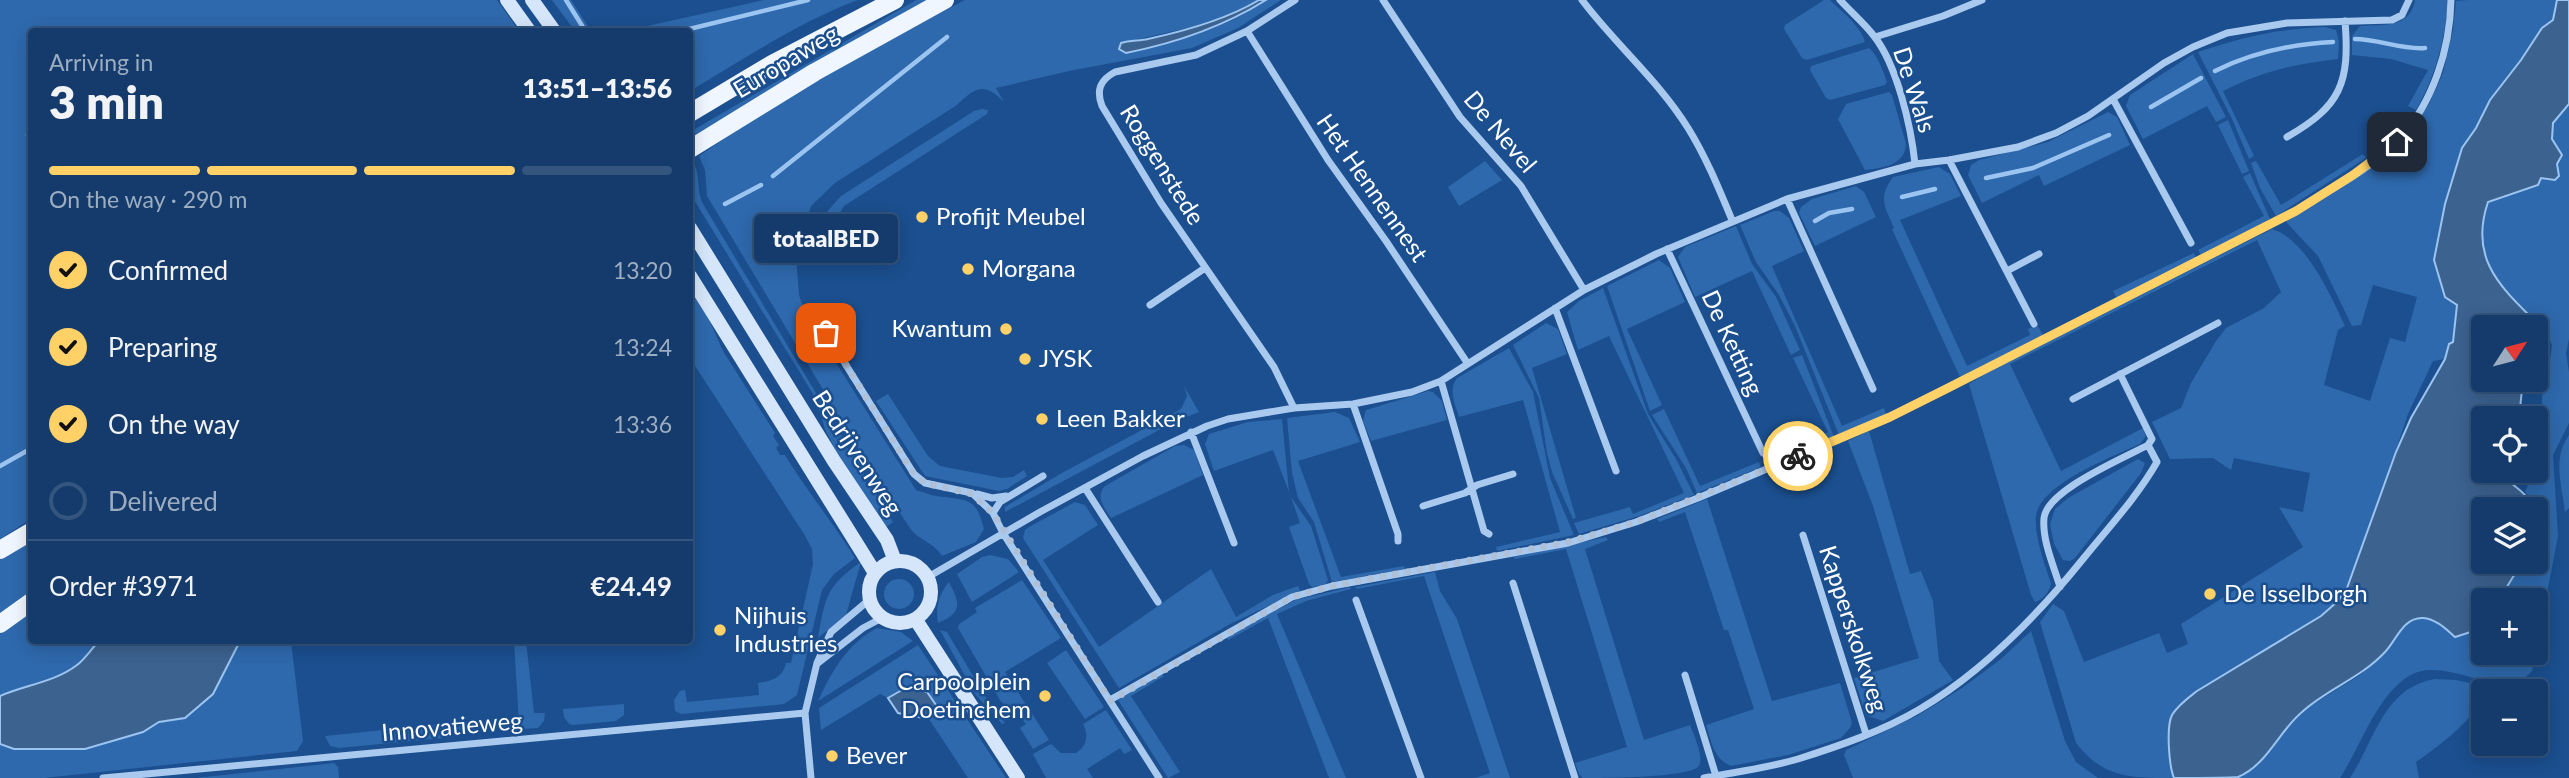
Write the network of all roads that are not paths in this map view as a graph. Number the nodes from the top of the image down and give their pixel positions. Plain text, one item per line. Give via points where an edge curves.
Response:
1 (507, 0) edge
2 (532, 0) edge
3 (895, 0) edge
4 (945, 0) edge
5 (1295, 0) edge
6 (1383, 0) edge
7 (1581, 0) edge
8 (1840, 0) edge
9 (1982, 0) edge
10 (2409, 0) edge
11 (2451, 0) edge
12 (2346, 21) junction
13 (527, 28) edge
14 (552, 28) edge
15 (1247, 31) junction
16 (1875, 37) junction
17 (2113, 99) junction
18 (693, 111) edge
19 (2287, 138) dead end
20 (693, 147) edge
21 (1950, 160) junction
22 (1915, 164) junction
23 (1787, 199) junction
24 (1732, 220) junction
25 (693, 233) edge
26 (2191, 243) dead end
27 (1667, 249) junction
28 (2039, 254) dead end
29 (1205, 268) junction
30 (2007, 271) junction
31 (693, 280) edge
32 (1584, 290) junction
33 (1150, 305) dead end
34 (1555, 308) junction
35 (2218, 323) dead end
36 (2034, 324) dead end
37 (826, 333) dead end
38 (1468, 364) junction
39 (2120, 374) junction
40 (1441, 381) junction
41 (1873, 389) dead end
42 (2073, 399) dead end
43 (1353, 404) junction
44 (1294, 408) junction
45 (1192, 432) junction
46 (2148, 445) junction
47 (1763, 453) dead end
48 (1616, 471) dead end
49 (1513, 474) dead end
50 (1042, 476) dead end
51 (1085, 488) junction
52 (1471, 489) junction
53 (1015, 493) junction
54 (972, 494) junction
55 (1423, 506) dead end
56 (993, 513) junction
57 (28, 533) edge
58 (1003, 533) junction
59 (1489, 534) dead end
60 (1803, 535) dead end
61 (1398, 541) dead end
62 (1234, 543) dead end
63 (0, 550) edge
64 (895, 561) junction
65 (876, 573) junction
66 (928, 577) junction
67 (1513, 583) dead end
68 (2060, 587) junction
69 (869, 600) junction
70 (1356, 600) dead end
71 (1158, 602) dead end
72 (28, 604) edge
73 (882, 618) junction
74 (916, 620) junction
75 (0, 624) edge
76 (817, 663) junction
77 (1685, 675) dead end
78 (1110, 701) junction
79 (805, 713) junction
80 (1866, 734) junction
81 (1716, 776) junction
82 (103, 778) edge
83 (811, 778) edge
84 (1018, 778) edge
85 (1159, 778) edge
86 (1420, 778) edge
87 (1574, 778) edge
88 (1704, 778) edge

1 - 13 main road
2 - 14 main road
3 - 18 main road, Europaweg
4 - 20 main road, Europaweg
5 - 15 street, Roggenstede
6 - 32 street, De Nevel via 1460,117 1521,186
7 - 24 street via 1661,90 1688,128
8 - 16 street, De Wals
9 - 16 street
10 - 12 street via 2402,15 2392,20
11 - 78 street via 2441,66 2414,121 2397,142 2296,211 1890,417 1709,493 1568,542 1292,597
12 - 17 street via 2287,23 2227,33 2164,63
12 - 19 street via 2348,51 2341,86 2323,114
15 - 29 street, Roggenstede via 1196,55 1115,72 1104,78 1098,96
15 - 38 street, Het Hennennest via 1328,160
16 - 22 street, De Wals via 1901,96
17 - 21 street via 2056,133 2018,147
17 - 26 street
21 - 22 street
21 - 30 street
22 - 23 street
23 - 24 street
23 - 41 street
24 - 27 street
25 - 64 main road, Bedrijvenweg via 887,540
27 - 32 street
27 - 47 street, De Ketting
28 - 30 street
29 - 33 street
29 - 44 street, Roggenstede via 1274,367
30 - 36 street
31 - 65 main road, Bedrijvenweg
32 - 34 street
34 - 38 street
34 - 48 street
35 - 39 street
37 - 54 street via 914,474 925,483
38 - 40 street
39 - 42 street
39 - 46 street, Kapperskolkweg via 2152,439
40 - 43 street
40 - 52 street
43 - 44 street
43 - 61 street
44 - 45 street via 1228,419
45 - 51 street
45 - 62 street
46 - 68 street, Kapperskolkweg via 2157,462 2154,467
46 - 68 street via 2086,478 2047,508 2044,529
49 - 52 street
50 - 53 street
51 - 58 street
51 - 71 street
52 - 55 street
52 - 59 street via 1484,531
53 - 54 street via 992,498
53 - 56 street
54 - 56 street
56 - 58 street
57 - 63 main road
58 - 66 street
58 - 78 street
60 - 80 street, Kapperskolkweg
64 - 65 main road
64 - 66 main road via 914,564
65 - 69 main road
66 - 74 main road via 930,601
67 - 87 street
68 - 80 street, Kapperskolkweg via 1998,651 1953,687
69 - 73 main road
69 - 76 street via 831,632
70 - 86 street
72 - 75 main road
73 - 74 main road via 898,624
73 - 76 street
74 - 84 main road
76 - 79 street
77 - 81 street
78 - 85 street
79 - 82 street, Innovatieweg
79 - 83 street
80 - 81 street, Kapperskolkweg via 1795,760
81 - 88 street, Kapperskolkweg

